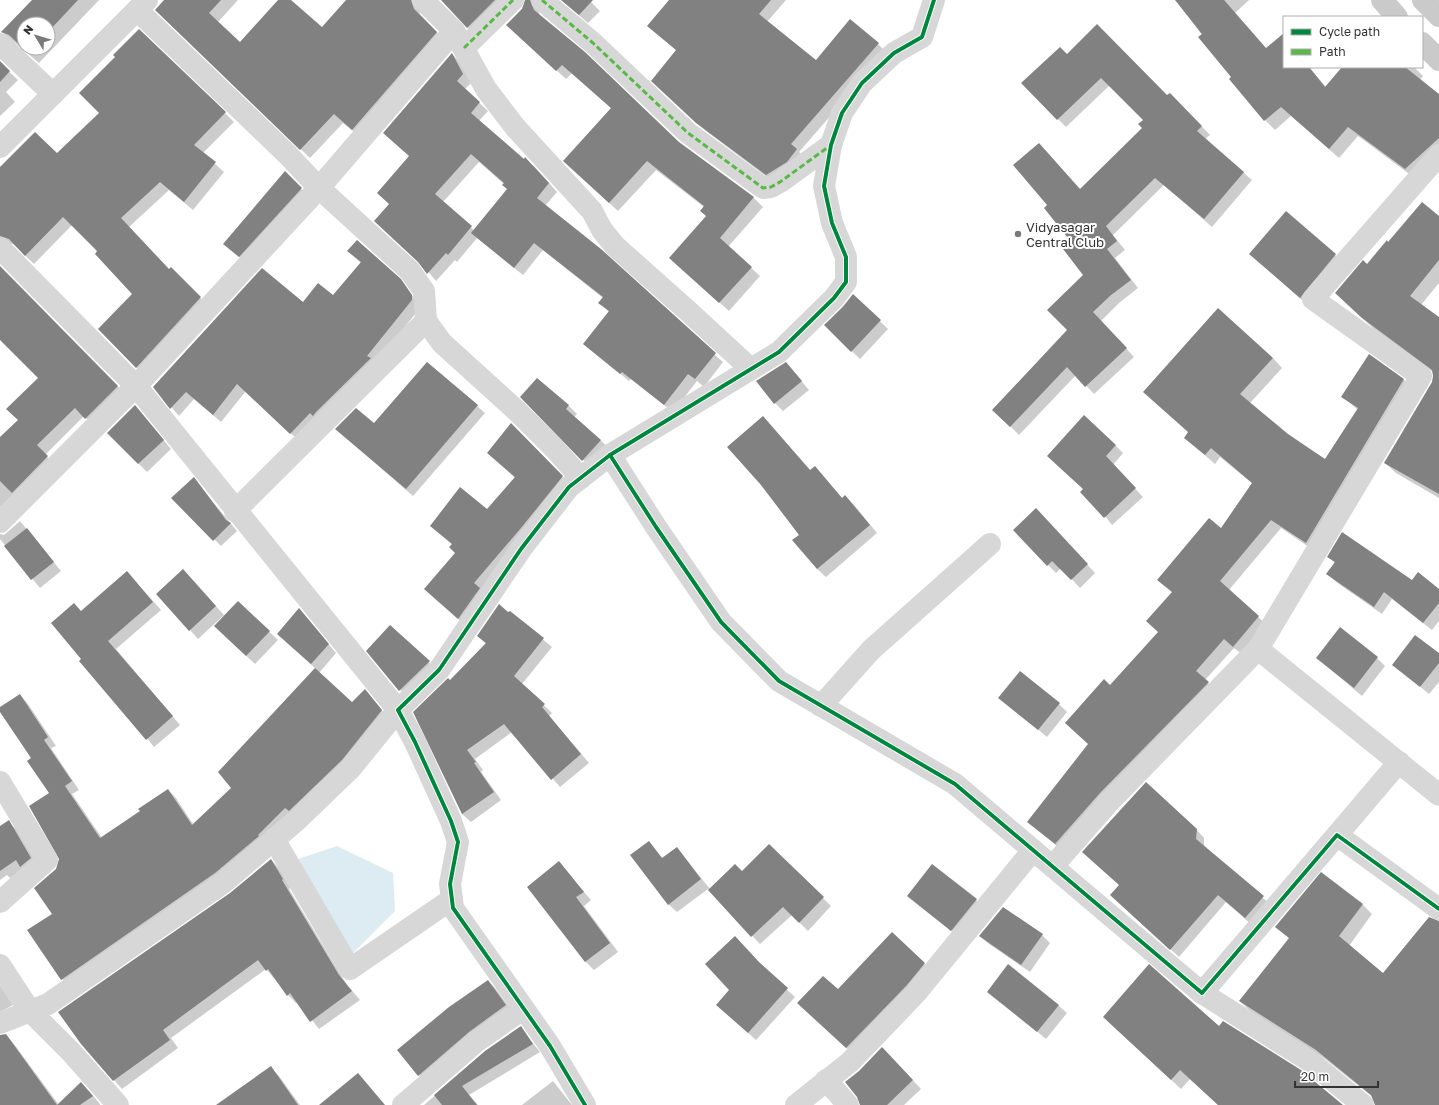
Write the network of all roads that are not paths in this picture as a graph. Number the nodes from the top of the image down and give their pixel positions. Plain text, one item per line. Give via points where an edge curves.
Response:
1 (423, 0) edge
2 (513, 0) edge
3 (542, 0) edge
4 (934, 0) edge
5 (1382, 0) edge
6 (1423, 0) edge
7 (142, 5) edge
8 (1396, 16) edge
9 (1439, 16) edge
10 (459, 40) junction
11 (0, 44) edge
12 (1423, 44) edge
13 (1439, 60) edge
14 (53, 94) junction
15 (831, 145) junction
16 (0, 146) edge
17 (1439, 155) edge
18 (319, 188) junction
19 (0, 248) edge
20 (426, 321) junction
21 (751, 369) junction
22 (136, 386) junction
23 (610, 455) junction
24 (581, 478) junction
25 (235, 511) junction
26 (0, 522) edge
27 (990, 544) dead end
28 (1258, 649) junction
29 (821, 706) junction
30 (398, 710) junction
31 (1399, 762) junction
32 (0, 782) edge
33 (1439, 795) edge
34 (1337, 835) junction
35 (274, 839) junction
36 (1033, 850) junction
37 (1053, 866) junction
38 (452, 899) junction
39 (0, 902) edge
40 (1439, 909) edge
41 (0, 966) edge
42 (1202, 993) junction
43 (523, 1009) junction
44 (30, 1011) junction
45 (0, 1023) edge
46 (826, 1080) junction
47 (118, 1105) edge
48 (403, 1105) edge
49 (585, 1105) edge
50 (796, 1105) edge
51 (848, 1105) edge
52 (1362, 1105) edge

1 - 10 street
2 - 10 street
3 - 15 street via 593,43 688,133 763,188 780,182
4 - 15 street via 922,37 894,53 862,83 842,114
5 - 8 main road
6 - 9 main road
7 - 14 street
7 - 18 street
10 - 18 street
10 - 21 street via 486,90 515,127 592,211 602,230 615,246
11 - 14 street
12 - 13 main road
14 - 16 street
15 - 21 street via 824,186 832,223 846,257 846,282 834,298 779,352
17 - 28 street via 1313,298 1421,376
18 - 20 street via 410,270 424,291
18 - 22 street
19 - 22 street
20 - 24 street via 442,343 517,411
20 - 25 street
21 - 23 street
22 - 25 street
22 - 26 street
23 - 24 street
23 - 29 street via 721,622 779,681
24 - 30 street via 569,487 521,549 439,670
25 - 30 street
27 - 29 street via 871,650
28 - 31 street
28 - 37 street via 1109,802
29 - 36 street via 955,784
30 - 35 street via 351,768
30 - 38 street via 451,820 458,842 450,884
31 - 33 street
31 - 34 street
32 - 39 street via 47,860
34 - 40 street
34 - 42 street
35 - 38 street via 350,969
35 - 44 street via 223,883 48,1004
36 - 37 street
36 - 46 street via 916,993 850,1062
37 - 42 street
38 - 43 street via 453,908
41 - 44 street
42 - 52 street via 1308,1060
43 - 48 street via 477,1041
43 - 49 street via 550,1046
44 - 45 street
44 - 47 street
46 - 50 street
46 - 51 street

